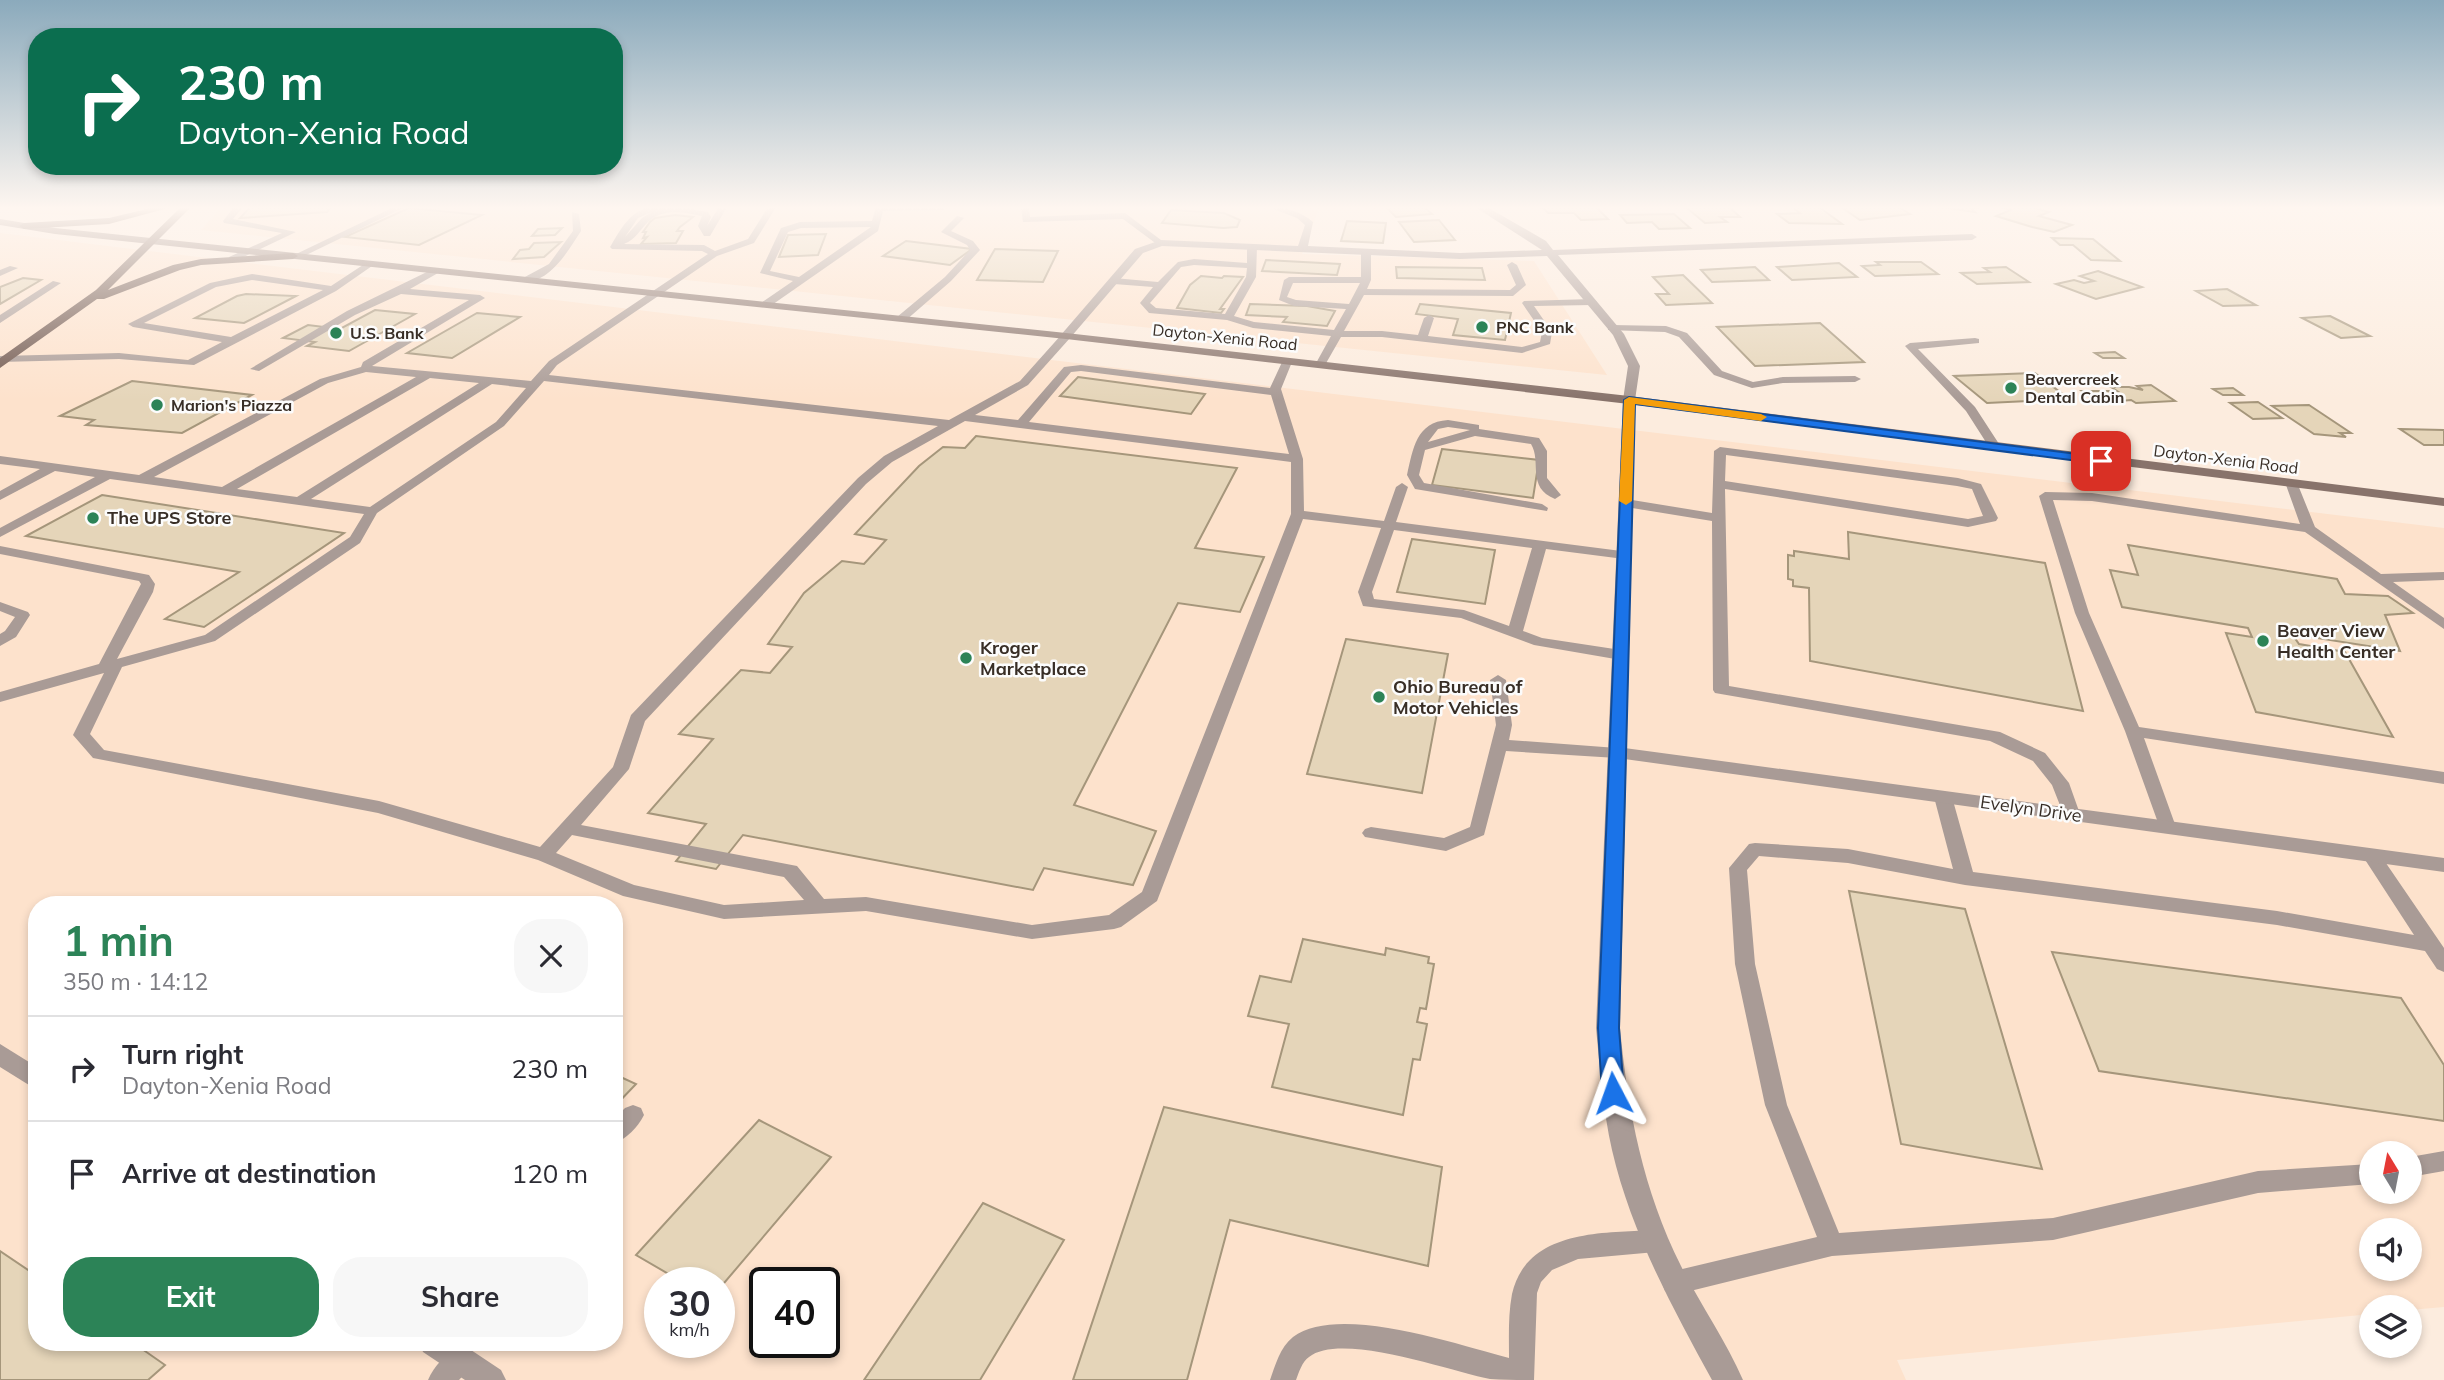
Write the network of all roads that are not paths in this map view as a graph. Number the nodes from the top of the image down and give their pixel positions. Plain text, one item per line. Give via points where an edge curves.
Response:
1 (119, 271) edge
2 (166, 271) edge
3 (358, 271) edge
4 (435, 271) edge
5 (439, 271) edge
6 (542, 271) edge
7 (687, 271) edge
8 (766, 271) edge
9 (814, 271) edge
10 (955, 271) edge
11 (1122, 271) edge
12 (1172, 271) edge
13 (1252, 271) edge
14 (1366, 271) edge
15 (1515, 271) edge
16 (1567, 271) edge
17 (526, 280) junction
18 (801, 280) junction
19 (1366, 280) junction
20 (1114, 281) junction
21 (56, 284) dead end
22 (1160, 285) junction
23 (333, 289) junction
24 (400, 291) junction
25 (1361, 292) junction
26 (653, 293) junction
27 (1513, 293) junction
28 (1588, 298) junction
29 (87, 302) junction
30 (1527, 303) junction
31 (1436, 304) dead end
32 (765, 305) junction
33 (1354, 307) junction
34 (1228, 317) junction
35 (1429, 318) dead end
36 (901, 319) junction
37 (0, 320) edge
38 (1612, 328) junction
39 (1339, 334) junction
40 (1066, 337) junction
41 (1422, 339) junction
42 (234, 341) junction
43 (1975, 341) dead end
44 (3, 360) edge
45 (1287, 362) junction
46 (1320, 365) junction
47 (255, 369) dead end
48 (366, 369) junction
49 (426, 376) junction
50 (1855, 379) dead end
51 (537, 381) junction
52 (487, 383) junction
53 (1276, 392) junction
54 (1629, 400) junction
55 (956, 421) junction
56 (1020, 425) junction
57 (1995, 447) junction
58 (1297, 459) junction
59 (0, 460) edge
60 (54, 467) junction
61 (108, 475) junction
62 (142, 479) junction
63 (1718, 484) junction
64 (2292, 485) junction
65 (1402, 486) dead end
66 (224, 491) junction
67 (1555, 495) dead end
68 (0, 496) edge
69 (299, 501) junction
70 (2444, 502) edge
71 (1626, 503) junction
72 (1542, 508) dead end
73 (372, 511) junction
74 (1298, 514) junction
75 (1717, 518) junction
76 (1388, 526) junction
77 (2309, 529) junction
78 (0, 533) edge
79 (1540, 545) junction
80 (0, 550) edge
81 (1624, 555) junction
82 (2444, 576) edge
83 (2381, 578) junction
84 (0, 606) edge
85 (2444, 625) edge
86 (1515, 631) junction
87 (0, 641) edge
88 (1621, 655) junction
89 (111, 666) junction
90 (1498, 680) dead end
91 (0, 697) edge
92 (2133, 731) junction
93 (1499, 745) junction
94 (1617, 753) junction
95 (2444, 778) edge
96 (1943, 797) junction
97 (2071, 814) junction
98 (2167, 827) junction
99 (567, 828) junction
100 (1371, 832) dead end
101 (544, 855) junction
102 (2371, 855) junction
103 (2444, 865) edge
104 (1965, 878) junction
105 (820, 907) junction
106 (2431, 945) junction
107 (2444, 964) edge
108 (0, 1054) edge
109 (28, 1074) edge
110 (633, 1115) dead end
111 (623, 1125) edge
112 (2444, 1161) edge
113 (2422, 1165) edge
114 (2359, 1175) edge
115 (1656, 1241) junction
116 (1832, 1245) junction
117 (1674, 1283) junction
118 (438, 1351) edge
119 (450, 1370) edge
120 (1521, 1377) edge
121 (491, 1380) edge
122 (1283, 1380) edge
123 (1728, 1380) edge

1 - 29 main road
2 - 29 main road
3 - 23 lane
4 - 24 lane
5 - 17 main road, Dayton-Xenia Road
6 - 17 lane
7 - 26 lane
8 - 18 lane
9 - 18 lane
10 - 36 lane
11 - 20 street
12 - 22 lane
13 - 34 lane
14 - 19 lane
15 - 27 lane via 1521,285
16 - 28 street
17 - 26 main road, Dayton-Xenia Road
18 - 32 lane
19 - 25 lane
19 - 33 lane via 1289,280 1282,298
20 - 22 lane
20 - 40 street
21 - 37 lane
22 - 34 lane via 1145,303 1153,310
23 - 42 lane
23 - 42 lane via 253,277 212,285 133,324
24 - 47 lane via 351,313
24 - 48 lane via 480,298 367,364
25 - 27 lane
25 - 33 lane
26 - 32 main road, Dayton-Xenia Road
26 - 51 lane via 553,363
27 - 28 lane
28 - 30 lane
28 - 38 street
29 - 44 main road
30 - 31 lane via 1441,300
30 - 41 lane via 1547,332 1545,344 1522,350
32 - 36 main road, Dayton-Xenia Road
33 - 39 lane
34 - 39 lane via 1253,325
35 - 41 lane
36 - 40 main road, Dayton-Xenia Road
38 - 50 lane via 1666,329 1683,335 1718,373 1752,385
38 - 54 street via 1634,366
39 - 41 lane
39 - 46 lane
40 - 45 main road, Dayton-Xenia Road
40 - 55 lane via 1024,383
42 - 44 lane via 190,363 119,356
43 - 57 lane via 1910,346 1971,409
45 - 46 main road, Dayton-Xenia Road
45 - 53 lane
46 - 54 main road, Dayton-Xenia Road
48 - 49 lane
48 - 62 lane via 324,381
49 - 52 lane
49 - 66 lane
51 - 52 lane
51 - 55 lane
51 - 73 lane via 500,424
52 - 69 lane
53 - 56 lane via 1068,369
53 - 58 lane
54 - 57 main road, Dayton-Xenia Road
54 - 71 street
55 - 56 lane
55 - 99 lane via 888,459 862,481 637,719 621,769
56 - 58 lane
57 - 64 main road, Dayton-Xenia Road
58 - 74 lane
59 - 60 lane
60 - 61 lane
60 - 68 lane
61 - 62 lane
61 - 78 lane
62 - 66 lane
63 - 63 lane via 1720,451 1958,482 1978,487 1991,518 1968,523
63 - 75 lane
64 - 70 main road, Dayton-Xenia Road
64 - 77 lane
65 - 76 lane
66 - 69 lane
67 - 72 lane via 1541,478 1541,451 1535,441 1475,432 1419,449 1413,475 1419,486
69 - 73 lane
71 - 75 lane
71 - 81 street
73 - 89 lane via 355,540 210,638
74 - 76 lane
74 - 105 lane via 1150,896 1114,922 1032,933 866,904
75 - 97 lane via 1721,690 1994,736 2039,757 2060,783
76 - 79 lane
76 - 86 lane via 1365,592 1368,603 1464,614
77 - 83 lane
77 - 92 lane via 2092,497 2045,496 2082,613
79 - 81 lane
79 - 86 lane
80 - 89 lane via 144,578 146,592
81 - 88 street
82 - 83 lane
83 - 85 lane
84 - 87 lane via 23,615 11,634
86 - 88 lane via 1539,642
88 - 94 street
89 - 91 lane
89 - 101 lane via 81,736 99,754 379,807
90 - 93 lane via 1504,725
92 - 95 lane
92 - 98 lane
93 - 94 lane
93 - 100 lane via 1478,831 1446,845
94 - 96 street, Evelyn Drive
94 - 115 street via 1608,1028 1613,1093 1629,1166
96 - 97 street, Evelyn Drive
96 - 104 lane
97 - 98 street, Evelyn Drive
98 - 102 street, Evelyn Drive
99 - 101 lane
99 - 105 lane via 790,871
101 - 105 lane via 630,891 724,912
102 - 103 street, Evelyn Drive
102 - 106 lane
104 - 106 lane via 2277,918
104 - 116 lane via 1848,856 1755,849 1738,868 1745,964 1776,1105
106 - 107 lane
108 - 109 street
110 - 111 lane
112 - 113 lane
114 - 116 lane via 2258,1182 2053,1229
115 - 117 street
115 - 120 lane via 1576,1248 1536,1266 1525,1290
116 - 117 lane
117 - 123 street
118 - 119 street
119 - 121 street
120 - 122 lane via 1350,1335 1304,1344 1290,1361

